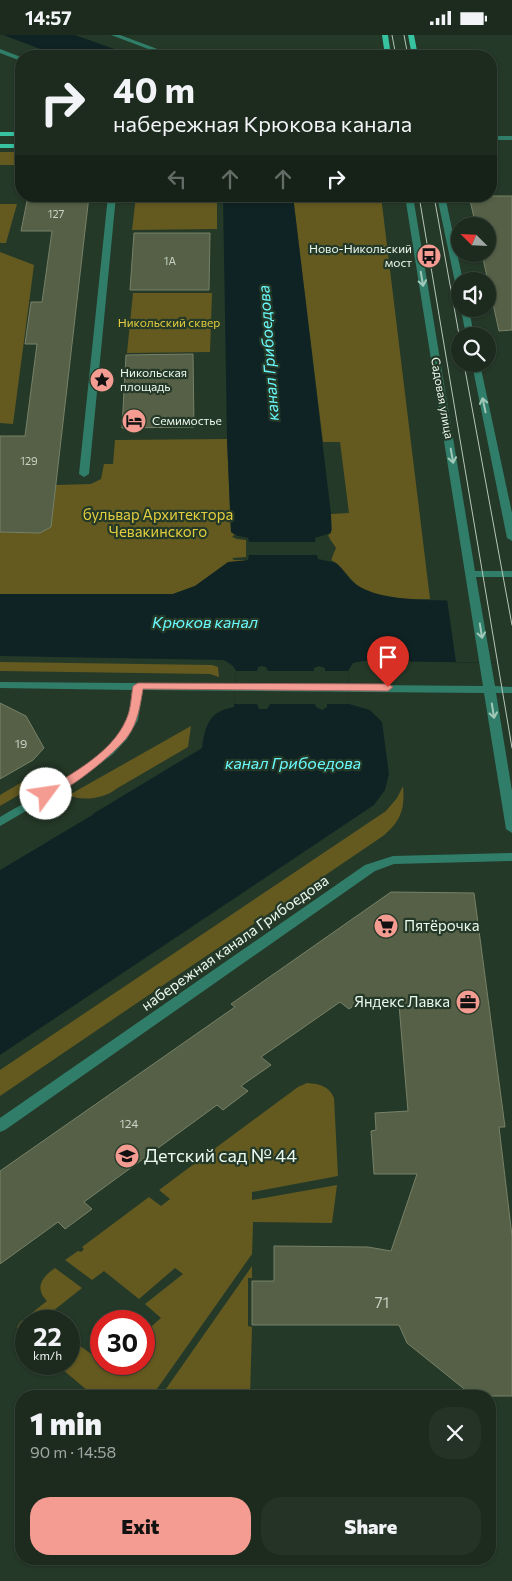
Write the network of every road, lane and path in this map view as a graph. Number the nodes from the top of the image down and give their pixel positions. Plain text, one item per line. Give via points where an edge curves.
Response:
1 (114, 35) edge
2 (384, 35) edge
3 (411, 35) edge
4 (156, 50) edge
5 (387, 50) edge
6 (414, 50) edge
7 (0, 51) edge
8 (15, 57) edge
9 (0, 134) edge
10 (15, 134) edge
11 (497, 138) edge
12 (512, 138) edge
13 (0, 145) edge
14 (15, 145) edge
15 (111, 202) edge
16 (410, 202) edge
17 (442, 202) edge
18 (457, 272) edge
19 (478, 372) edge
20 (84, 474) dead end
21 (512, 538) edge
22 (472, 574) junction
23 (512, 574) edge
24 (0, 685) edge
25 (138, 686) junction
26 (490, 689) junction
27 (512, 690) edge
28 (0, 821) edge
29 (512, 829) edge
30 (512, 857) edge
31 (0, 1126) edge

1 - 4 street
2 - 5 main road
3 - 6 main road
7 - 8 street
9 - 10 main road
11 - 12 street
13 - 14 main road
15 - 20 street
16 -> 22 street, Садовая улица
17 - 18 street
21 -> 19 street
22 - 23 street
22 -> 26 street, Садовая улица
24 - 25 street
25 - 26 street
25 - 28 street via 132,719 123,736 106,753 76,776
26 - 27 street
26 -> 29 street
30 - 31 street, набережная канала Грибоедова via 393,860 370,868

